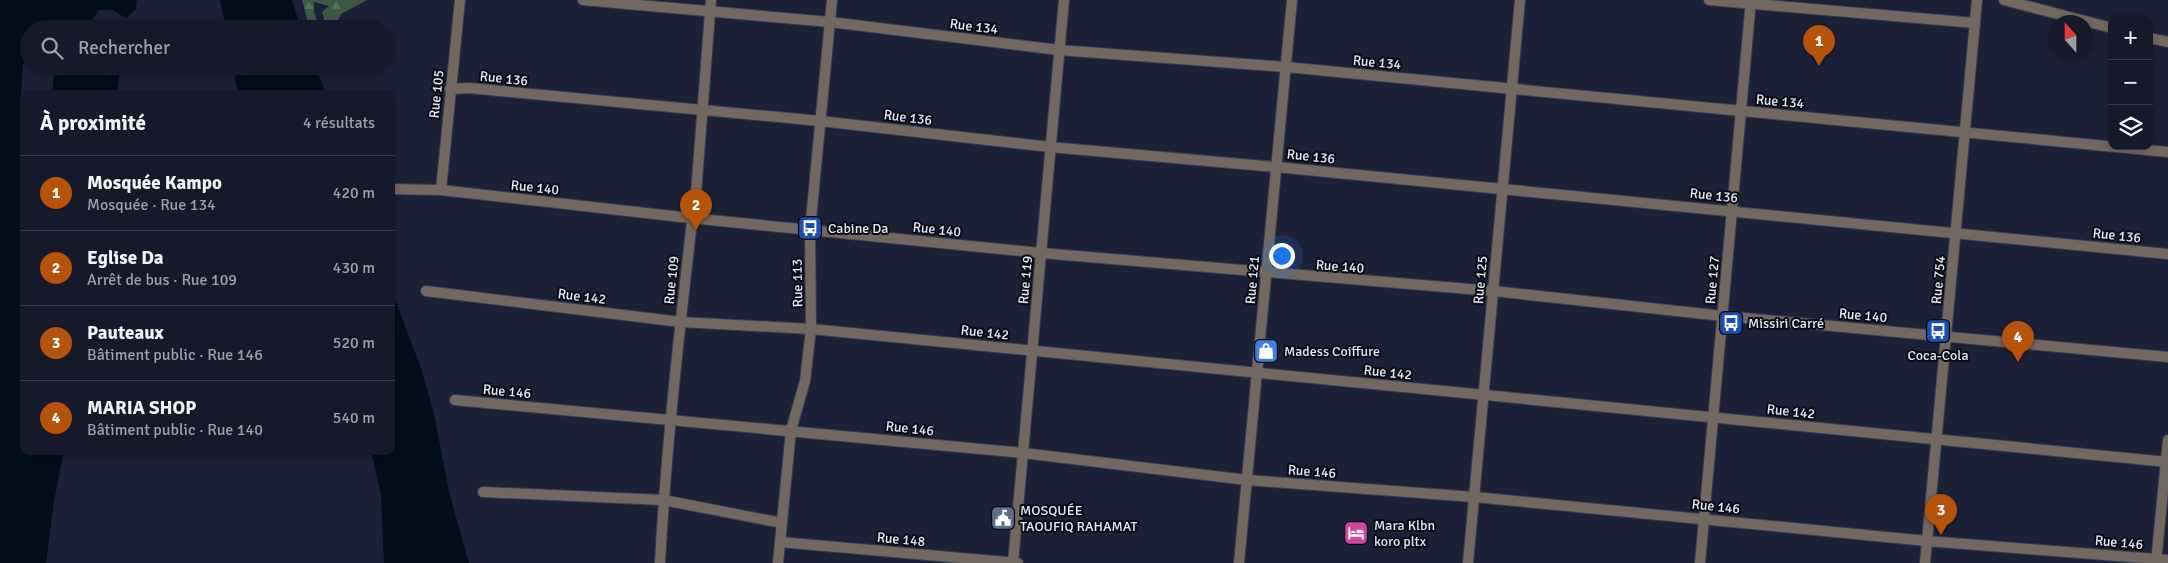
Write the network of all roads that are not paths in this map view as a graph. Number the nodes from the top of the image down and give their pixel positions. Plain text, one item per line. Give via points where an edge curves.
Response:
1 (460, 0) edge
2 (583, 0) edge
3 (711, 0) edge
4 (832, 0) edge
5 (1064, 0) edge
6 (1292, 0) edge
7 (1520, 0) edge
8 (1709, 0) edge
9 (1977, 0) edge
10 (2004, 0) edge
11 (1751, 2) edge
12 (710, 12) junction
13 (830, 22) junction
14 (1975, 23) junction
15 (2108, 27) edge
16 (2153, 39) edge
17 (2168, 42) edge
18 (1059, 50) junction
19 (1286, 68) junction
20 (450, 89) junction
21 (1511, 89) junction
22 (704, 111) junction
23 (1741, 111) junction
24 (820, 121) junction
25 (1965, 132) junction
26 (1050, 148) junction
27 (2168, 152) edge
28 (1276, 167) junction
29 (395, 189) edge
30 (1502, 189) junction
31 (441, 190) junction
32 (1732, 211) junction
33 (694, 219) junction
34 (810, 230) junction
35 (1956, 233) junction
36 (1041, 253) junction
37 (2168, 254) edge
38 (1266, 274) junction
39 (426, 290) dead end
40 (1493, 291) junction
41 (1723, 316) junction
42 (680, 322) junction
43 (811, 329) junction
44 (1946, 337) junction
45 (1032, 350) junction
46 (2168, 357) edge
47 (1257, 372) junction
48 (1483, 396) junction
49 (455, 400) dead end
50 (1714, 417) junction
51 (671, 421) junction
52 (791, 430) junction
53 (1937, 440) junction
54 (2168, 440) edge
55 (1023, 453) junction
56 (2167, 462) edge
57 (1247, 480) junction
58 (484, 492) dead end
59 (1474, 497) junction
60 (663, 500) junction
61 (1704, 519) junction
62 (782, 523) junction
63 (1928, 541) junction
64 (780, 542) junction
65 (2168, 560) edge
66 (2156, 561) edge
67 (660, 563) edge
68 (778, 563) edge
69 (1013, 563) edge
70 (1019, 563) edge
71 (1239, 563) edge
72 (1468, 563) edge
73 (1700, 563) edge
74 (1925, 563) edge

1 - 20 street, Rue 105
2 - 12 street, Rue 134
3 - 12 street, Rue 109
4 - 13 street, Rue 113
5 - 18 street, Rue 119
6 - 19 street, Rue 121
7 - 21 street, Rue 125
8 - 11 street
9 - 14 street, Rue 754
10 - 15 street
11 - 14 street
11 - 23 street, Rue 127
12 - 13 street, Rue 134
12 - 22 street, Rue 109
13 - 18 street, Rue 134
13 - 24 street, Rue 113
14 - 25 street, Rue 754
16 - 17 street
18 - 19 street, Rue 134
18 - 26 street, Rue 119
19 - 21 street, Rue 134
19 - 28 street, Rue 121
20 - 22 street, Rue 136 via 469,88
20 - 31 street, Rue 105
21 - 23 street, Rue 134
21 - 30 street, Rue 125
22 - 24 street, Rue 136
22 - 33 street, Rue 109
23 - 25 street, Rue 134
23 - 32 street, Rue 127
24 - 26 street, Rue 136
24 - 34 street, Rue 113
25 - 27 street, Rue 134
25 - 35 street, Rue 754
26 - 28 street, Rue 136
26 - 36 street, Rue 119
28 - 30 street, Rue 136
28 - 38 street, Rue 121
29 - 31 street, Rue 140
30 - 32 street, Rue 136
30 - 40 street, Rue 125
31 - 33 street, Rue 140
32 - 35 street, Rue 136
32 - 41 street, Rue 127
33 - 34 street, Rue 140
33 - 42 street, Rue 109
34 - 36 street, Rue 140
34 - 43 street, Rue 113
35 - 37 street, Rue 136
35 - 44 street, Rue 754
36 - 38 street, Rue 140
36 - 45 street, Rue 119
38 - 40 street, Rue 140
38 - 47 street, Rue 121
39 - 42 street, Rue 142
40 - 41 street, Rue 140
40 - 48 street, Rue 125
41 - 44 street, Rue 140
41 - 50 street, Rue 127
42 - 43 street, Rue 142
42 - 51 street, Rue 109
43 - 45 street, Rue 142
43 - 52 street, Rue 113 via 805,380
44 - 46 street, Rue 140
44 - 53 street, Rue 754
45 - 47 street, Rue 142
45 - 55 street, Rue 119
47 - 48 street, Rue 142
47 - 57 street, Rue 121
48 - 50 street, Rue 142
48 - 59 street, Rue 125
49 - 51 street, Rue 146
50 - 53 street, Rue 142
50 - 61 street, Rue 127
51 - 52 street, Rue 146
51 - 60 street, Rue 109
52 - 55 street, Rue 146
52 - 62 street, Rue 113
53 - 56 street, Rue 142
53 - 63 street, Rue 754
54 - 56 street
55 - 57 street, Rue 146
55 - 69 street, Rue 119
56 - 66 street
57 - 59 street, Rue 146
57 - 71 street, Rue 121
58 - 60 street
59 - 61 street, Rue 146
59 - 72 street, Rue 125
60 - 62 street
60 - 67 street, Rue 109
61 - 63 street, Rue 146
61 - 73 street, Rue 127
62 - 64 street, Rue 113
63 - 66 street, Rue 146
63 - 74 street, Rue 754
64 - 68 street, Rue 113
64 - 69 street, Rue 148
65 - 66 street, Rue 146
69 - 70 street, Rue 148

